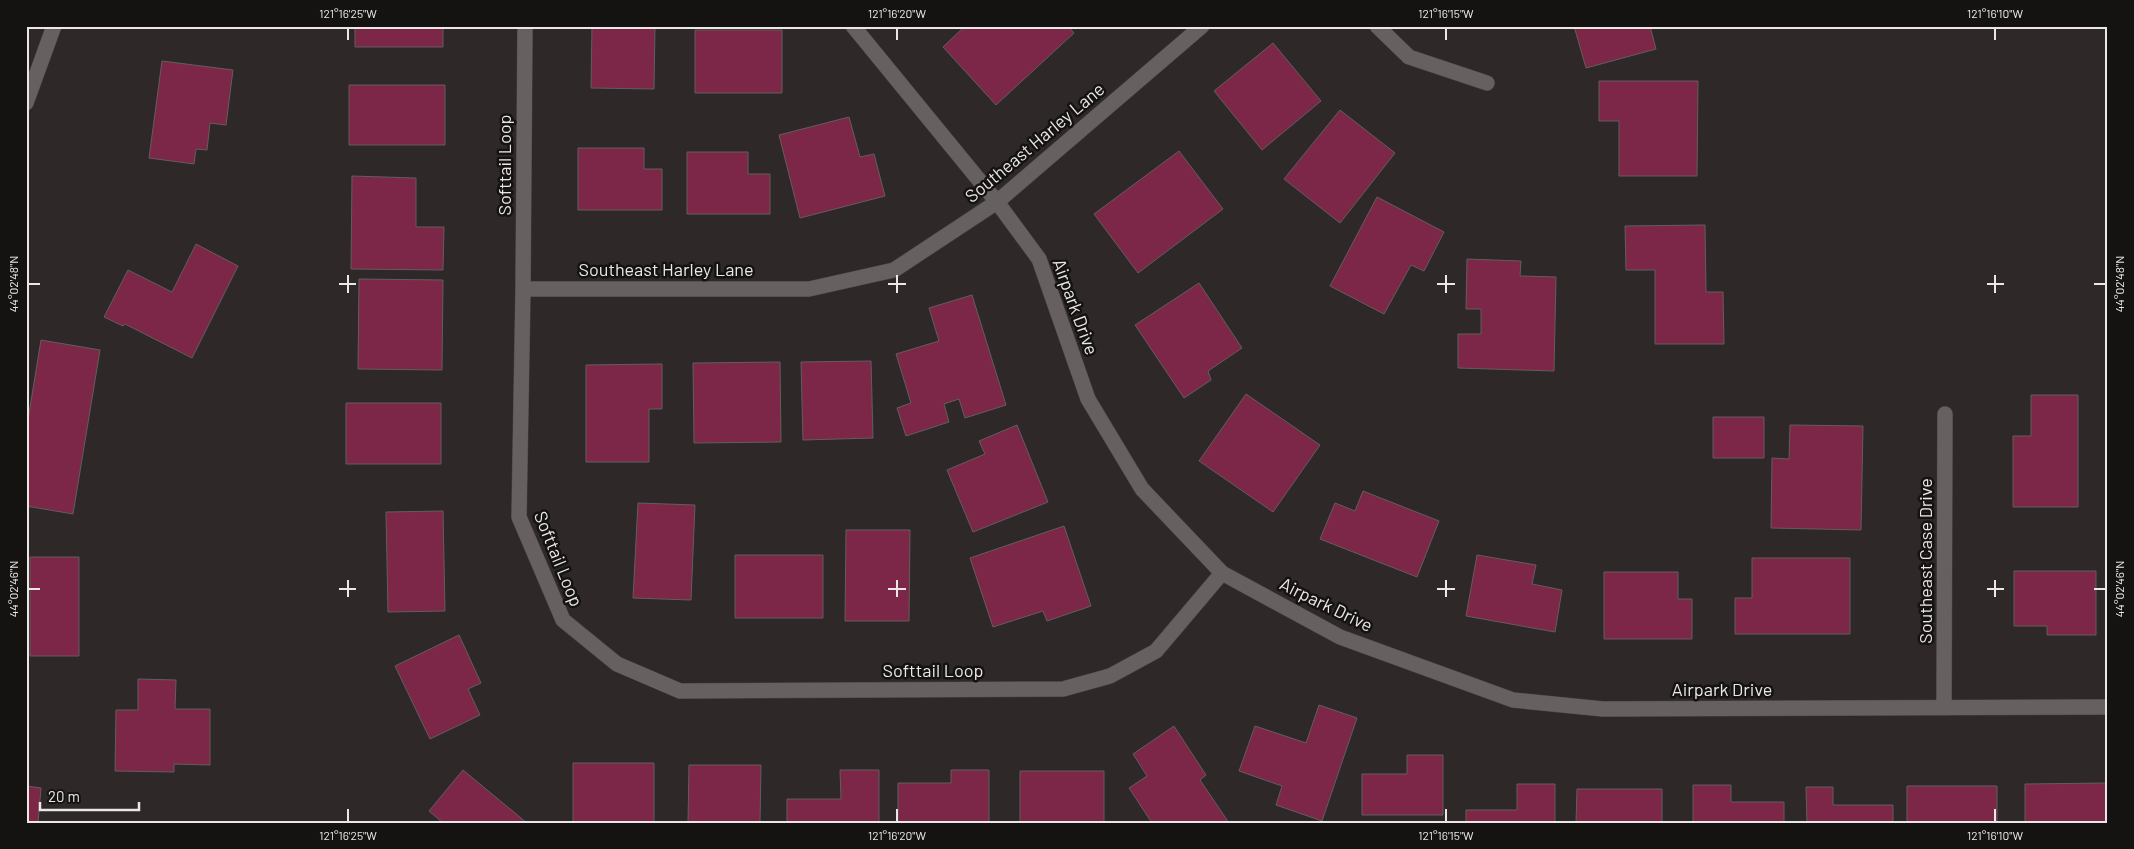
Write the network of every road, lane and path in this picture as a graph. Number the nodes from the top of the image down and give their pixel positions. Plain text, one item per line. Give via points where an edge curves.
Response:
1 (54, 26) edge
2 (525, 26) edge
3 (853, 26) edge
4 (1202, 26) edge
5 (1377, 26) edge
6 (1487, 83) dead end
7 (26, 103) edge
8 (997, 202) junction
9 (523, 289) junction
10 (1945, 414) dead end
11 (1222, 573) junction
12 (2108, 707) edge
13 (1944, 708) junction

1 - 7 street
2 - 9 street, Softtail Loop
3 - 8 street, Airpark Drive
4 - 8 street, Southeast Harley Lane
5 - 6 street via 1409,57
8 - 9 street, Southeast Harley Lane via 894,270 809,289
8 - 11 street, Airpark Drive via 1039,259 1088,398 1142,489
9 - 11 street, Softtail Loop via 519,517 563,620 617,664 680,691 1063,689 1110,676 1156,651
10 - 13 street, Southeast Case Drive
11 - 13 street, Airpark Drive via 1340,637 1513,700 1603,709
12 - 13 street, Airpark Drive

